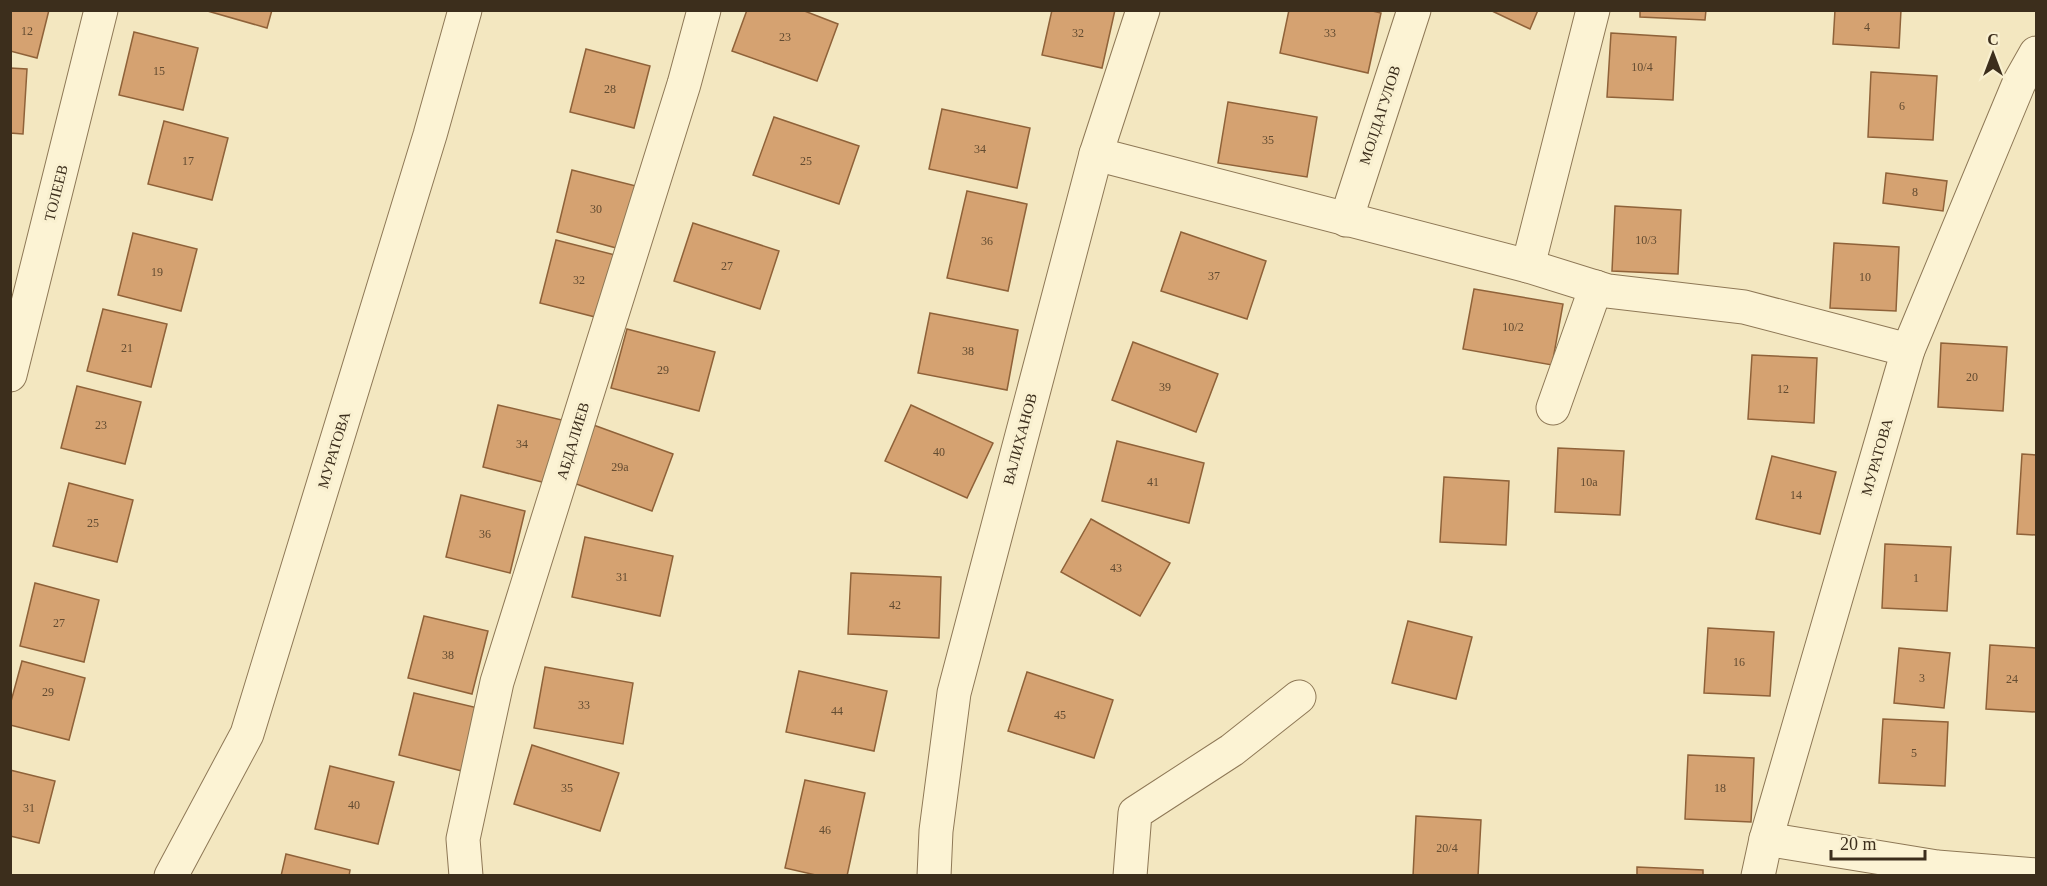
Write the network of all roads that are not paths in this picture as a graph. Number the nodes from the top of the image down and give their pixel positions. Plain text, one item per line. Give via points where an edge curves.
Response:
1 (101, 10) edge
2 (465, 10) edge
3 (704, 10) edge
4 (1143, 10) edge
5 (1414, 10) edge
6 (1593, 10) edge
7 (2037, 53) edge
8 (1096, 154) junction
9 (1346, 220) junction
10 (1528, 266) junction
11 (1596, 287) junction
12 (1908, 350) junction
13 (10, 375) edge
14 (1553, 408) dead end
15 (1299, 697) dead end
16 (1766, 838) junction
17 (2037, 875) edge
18 (171, 876) edge
19 (466, 876) edge
20 (934, 876) edge
21 (1130, 876) edge
22 (1758, 876) edge

1 - 13 street, ТОЛЕЕВ
2 - 18 street, МУРАТОВА via 247,734
3 - 19 street, АБДАЛИЕВ via 497,682 463,838
4 - 8 street, ВАЛИХАНОВ
5 - 9 street, МОЛДАГУЛОВ
6 - 10 street
7 - 12 street, МУРАТОВА via 2019,83
8 - 9 street
8 - 20 street, ВАЛИХАНОВ via 954,693
9 - 10 street
10 - 11 street
11 - 12 street via 1744,307
11 - 14 street
12 - 16 street, МУРАТОВА
15 - 21 street via 1232,750 1135,813
16 - 17 street via 1937,867
16 - 22 street, МУРАТОВА

